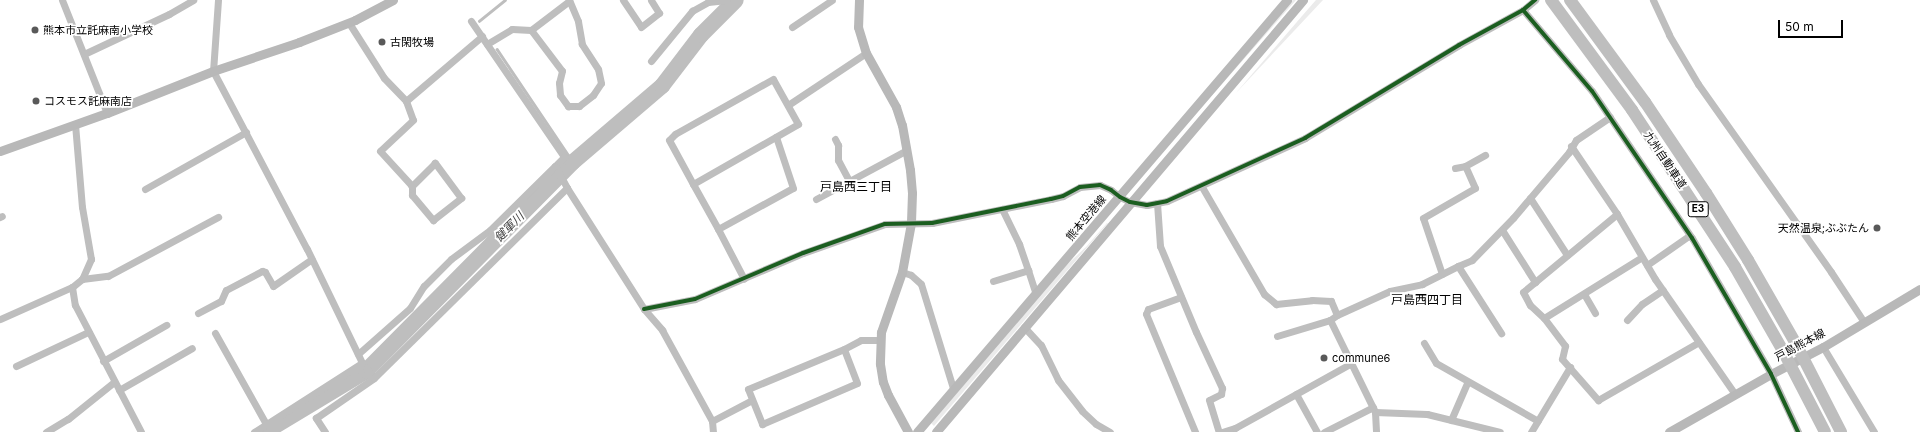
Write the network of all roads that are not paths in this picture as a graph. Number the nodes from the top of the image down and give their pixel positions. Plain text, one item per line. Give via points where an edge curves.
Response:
1 (62, 0) edge
2 (193, 0) edge
3 (218, 0) edge
4 (393, 0) edge
5 (569, 0) edge
6 (623, 0) edge
7 (651, 0) edge
8 (727, 0) edge
9 (832, 0) edge
10 (859, 0) edge
11 (1287, 0) edge
12 (1303, 0) edge
13 (1535, 0) edge
14 (1551, 0) edge
15 (1570, 0) edge
16 (1653, 0) edge
17 (1525, 8) junction
18 (471, 20) dead end
19 (350, 23) junction
20 (792, 27) dead end
21 (532, 30) junction
22 (482, 36) junction
23 (488, 44) junction
24 (866, 53) junction
25 (84, 54) junction
26 (651, 61) dead end
27 (213, 71) junction
28 (406, 101) junction
29 (788, 105) junction
30 (107, 113) junction
31 (1610, 117) junction
32 (75, 124) junction
33 (246, 132) junction
34 (776, 137) junction
35 (835, 139) dead end
36 (1572, 146) junction
37 (907, 150) junction
38 (0, 151) edge
39 (1485, 155) dead end
40 (555, 166) junction
41 (1465, 166) junction
42 (1455, 168) dead end
43 (849, 181) junction
44 (693, 184) junction
45 (412, 186) junction
46 (1202, 187) junction
47 (567, 188) junction
48 (145, 190) dead end
49 (1120, 197) junction
50 (1530, 198) junction
51 (816, 199) dead end
52 (1130, 202) junction
53 (1157, 203) junction
54 (1002, 209) junction
55 (1617, 214) junction
56 (218, 217) dead end
57 (911, 223) junction
58 (718, 229) junction
59 (1502, 230) junction
60 (1690, 235) junction
61 (1567, 255) junction
62 (1642, 257) junction
63 (312, 259) junction
64 (1647, 265) junction
65 (1458, 266) junction
66 (1028, 270) junction
67 (902, 272) junction
68 (1442, 274) junction
69 (82, 279) junction
70 (744, 279) junction
71 (993, 281) dead end
72 (1535, 282) junction
73 (72, 287) junction
74 (1920, 289) edge
75 (1663, 290) junction
76 (1036, 294) junction
77 (1584, 294) junction
78 (1181, 297) junction
79 (644, 309) junction
80 (198, 313) dead end
81 (1595, 313) dead end
82 (1337, 315) junction
83 (1544, 318) junction
84 (0, 319) edge
85 (1330, 320) junction
86 (1626, 320) dead end
87 (1864, 322) junction
88 (166, 325) dead end
89 (1024, 327) junction
90 (88, 332) junction
91 (214, 333) dead end
92 (1501, 333) dead end
93 (1277, 336) dead end
94 (881, 340) junction
95 (1699, 342) junction
96 (1424, 343) dead end
97 (1823, 347) junction
98 (192, 348) dead end
99 (844, 349) junction
100 (358, 354) junction
101 (104, 361) junction
102 (362, 363) junction
103 (1350, 364) junction
104 (16, 366) dead end
105 (1570, 367) junction
106 (1771, 374) junction
107 (374, 378) junction
108 (114, 382) junction
109 (1467, 383) junction
110 (953, 388) junction
111 (119, 390) junction
112 (1296, 394) junction
113 (1735, 394) junction
114 (752, 400) junction
115 (1374, 410) junction
116 (1450, 420) junction
117 (712, 421) junction
118 (1538, 422) junction
119 (266, 424) junction
120 (48, 431) edge
121 (141, 432) edge
122 (254, 432) edge
123 (325, 432) edge
124 (713, 432) edge
125 (908, 432) edge
126 (917, 432) edge
127 (936, 432) edge
128 (1110, 432) edge
129 (1195, 432) edge
130 (1220, 432) edge
131 (1317, 432) edge
132 (1324, 432) edge
133 (1376, 432) edge
134 (1500, 432) edge
135 (1531, 432) edge
136 (1669, 432) edge
137 (1798, 432) edge
138 (1825, 432) edge
139 (1841, 432) edge
140 (1874, 432) edge

1 - 25 street
2 - 25 street
3 - 27 street
4 - 19 main road
5 - 21 street
5 - 21 street via 578,21 582,44 598,69 601,84 593,95 579,106 568,106 560,95 562,70
6 - 7 street via 641,27 659,13
8 - 26 street via 708,2 692,11
9 - 20 street
10 - 24 main road via 858,27
11 - 49 main road, 熊本空港線
12 - 52 main road
13 - 17 street
14 - 138 highway, 九州自動車道 / E3 via 1632,110 1735,267
15 - 139 highway, 九州自動車道 / E3 via 1645,102 1706,193 1795,342
16 - 87 street via 1669,35 1698,84
17 - 31 street
17 - 46 street via 1458,45 1304,138
18 - 22 street
19 - 27 main road
19 - 28 street via 384,78
21 - 23 street via 512,29
22 - 23 street
22 - 28 street
23 - 40 street via 564,157
24 - 29 street
24 - 37 main road via 896,107
25 - 30 street
27 - 30 main road
27 - 33 street
28 - 45 street via 412,120 380,151
29 - 34 street via 798,124
29 - 44 street via 773,79 675,134 670,140
30 - 32 main road
31 - 36 street via 1576,140
31 - 60 street
32 - 38 main road
32 - 69 street via 82,207 91,259
33 - 48 street
33 - 63 street
34 - 44 street
34 - 58 street via 793,188
35 - 43 street via 838,144 838,160
36 - 50 street
36 - 55 street
37 - 43 street
37 - 57 main road via 912,193
39 - 41 street
40 - 47 street
40 - 100 street via 490,230 451,259 424,286 410,308
41 - 42 street
41 - 68 street via 1475,188 1423,218
43 - 51 street
44 - 58 street
45 - 45 street via 412,195 433,220 461,198 435,163
46 - 53 street
46 - 82 street via 1264,294 1276,304 1312,300 1331,301
47 - 79 street
47 - 107 street
49 - 52 street
49 - 54 street via 1100,185 1087,186 1063,196
49 - 76 main road, 熊本空港線
50 - 59 street
50 - 61 street
52 - 53 street via 1147,205
52 - 89 main road
53 - 78 street via 1159,242
54 - 57 street via 932,223
54 - 66 street
55 - 61 street
55 - 62 street
56 - 69 street via 108,276
57 - 67 main road
57 - 70 street via 885,224 803,253
58 - 70 street
59 - 65 street via 1472,260
59 - 72 street
60 - 64 street
60 - 106 street
61 - 72 street
62 - 64 street
62 - 77 street
63 - 80 street via 273,286 262,271 226,290 221,301
63 - 100 street
64 - 75 street
65 - 68 street
65 - 92 street
66 - 71 street
66 - 76 street
67 - 94 main road via 886,317
67 - 110 street via 911,275 921,284
68 - 82 street via 1422,284 1390,291
69 - 73 street
70 - 79 street via 695,298
72 - 83 street via 1523,292 1530,305
73 - 84 street
73 - 90 street via 75,305
74 - 87 main road, 戸島熊本線
75 - 86 street via 1642,304
75 - 95 street
76 - 110 main road, 熊本空港線
77 - 81 street
77 - 83 street
78 - 129 street via 1148,309 1146,314
78 - 130 street via 1222,388 1221,394 1209,400
79 - 117 street via 662,330
82 - 85 street
83 - 105 street via 1565,346 1562,359
85 - 93 street
85 - 103 street
87 - 97 main road, 戸島熊本線
88 - 101 street
89 - 127 main road
89 - 128 street via 1041,345 1058,380 1082,411
90 - 101 street
90 - 104 street
91 - 119 street
94 - 99 street via 861,340
94 - 125 main road via 880,364 883,382
95 - 105 street via 1598,400
95 - 113 street
96 - 109 street via 1436,363
97 - 106 main road, 戸島熊本線
97 - 140 street
98 - 111 street
99 - 114 street via 748,389
99 - 114 street via 857,383 762,424
100 - 102 street
101 - 108 street
102 - 107 street
102 - 119 street
103 - 112 street
103 - 115 street
105 - 118 street
106 - 113 main road, 戸島熊本線
106 - 137 street
107 - 123 street via 316,418
108 - 111 street
108 - 120 street via 68,419
109 - 116 street
109 - 118 street
110 - 126 main road, 熊本空港線
111 - 121 street
112 - 130 street via 1235,428
112 - 131 street
113 - 136 main road, 戸島熊本線
114 - 117 street
115 - 116 street via 1427,414
115 - 132 street
115 - 133 street
116 - 134 street
117 - 124 street
118 - 135 street
119 - 122 street

